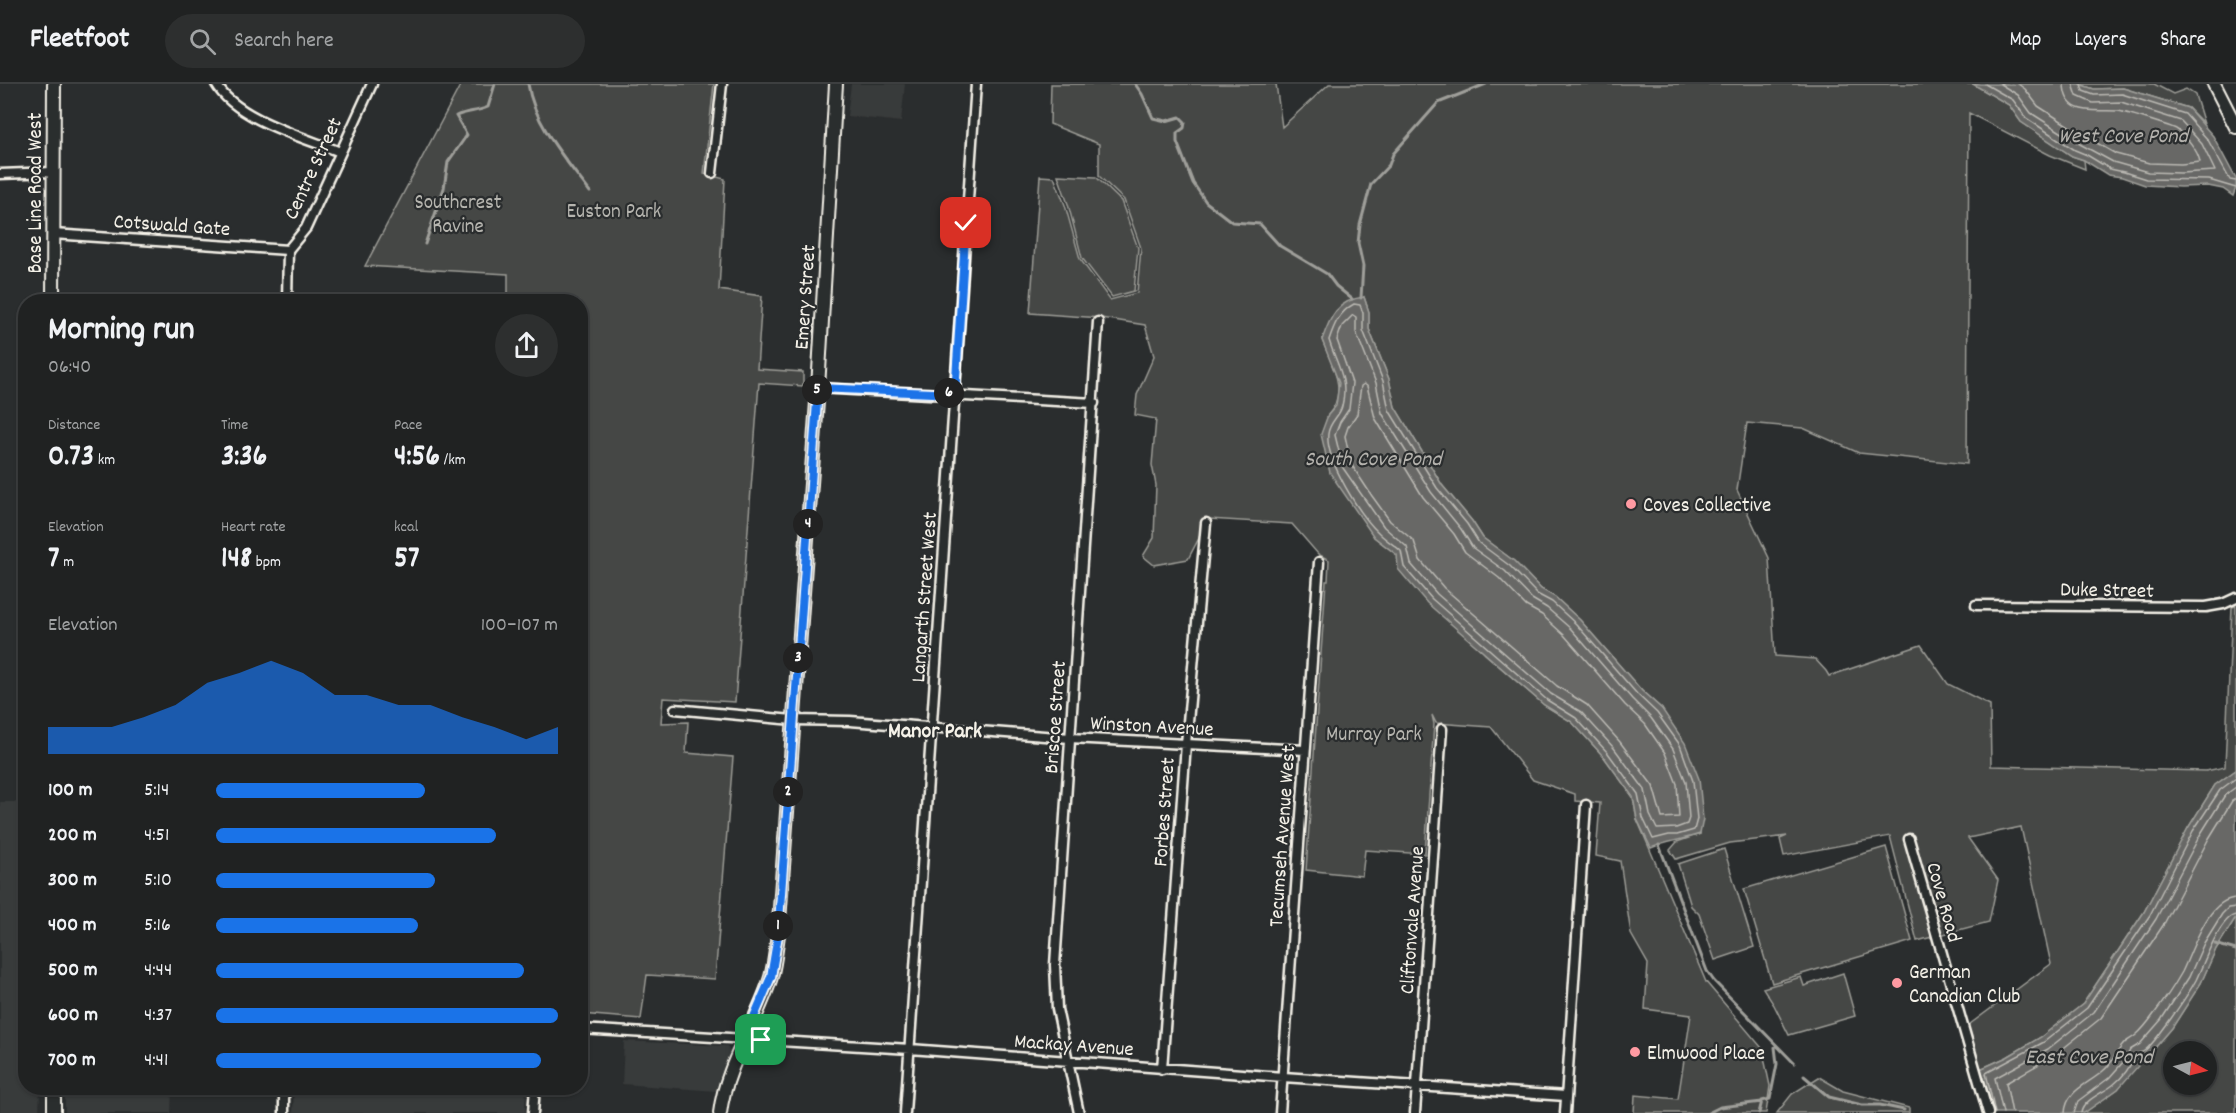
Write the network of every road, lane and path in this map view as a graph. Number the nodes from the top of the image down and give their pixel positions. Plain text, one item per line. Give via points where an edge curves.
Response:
1 (54, 84) edge
2 (216, 84) edge
3 (372, 84) edge
4 (722, 84) edge
5 (836, 84) edge
6 (976, 84) edge
7 (2214, 84) edge
8 (2236, 126) edge
9 (339, 152) junction
10 (53, 172) junction
11 (712, 173) dead end
12 (0, 174) edge
13 (53, 234) junction
14 (288, 250) junction
15 (53, 294) edge
16 (287, 294) edge
17 (1098, 322) dead end
18 (818, 388) junction
19 (955, 394) junction
20 (1094, 403) junction
21 (1206, 523) dead end
22 (1319, 562) dead end
23 (2236, 598) edge
24 (1976, 605) dead end
25 (675, 709) dead end
26 (793, 720) junction
27 (933, 728) junction
28 (1442, 729) dead end
29 (1070, 738) junction
30 (1186, 744) junction
31 (1305, 750) junction
32 (1586, 805) dead end
33 (1909, 839) dead end
34 (588, 1029) edge
35 (745, 1038) junction
36 (910, 1049) junction
37 (1070, 1062) junction
38 (1162, 1069) junction
39 (1283, 1077) junction
40 (1417, 1085) junction
41 (54, 1095) edge
42 (284, 1095) edge
43 (534, 1095) edge
44 (1566, 1096) junction
45 (54, 1113) edge
46 (284, 1113) edge
47 (533, 1113) edge
48 (720, 1113) edge
49 (905, 1113) edge
50 (1079, 1113) edge
51 (1280, 1113) edge
52 (1415, 1113) edge
53 (1565, 1113) edge
54 (1988, 1113) edge

1 - 10 street, Base Line Road West
2 - 9 street via 239,109
3 - 9 street, Centre Street
4 - 11 street
5 - 18 street, Emery Street
6 - 19 street, Langarth Street West
7 - 8 street
9 - 14 street, Centre Street via 306,228
10 - 12 street
10 - 13 street, Base Line Road West
13 - 14 street, Cotswald Gate
13 - 15 street, Base Line Road West
14 - 16 street, Centre Street
17 - 20 street, Briscoe Street
18 - 19 street
18 - 26 street, Emery Street
19 - 20 street
19 - 27 street, Langarth Street West
20 - 29 street, Briscoe Street
21 - 30 street, Forbes Street
22 - 31 street, Tecumseh Avenue West
23 - 24 street, Duke Street via 2196,608
25 - 26 street, Winston Avenue
26 - 27 street, Winston Avenue
26 - 35 street, Emery Street via 775,955 771,977
27 - 29 street, Winston Avenue
27 - 36 street, Langarth Street West
28 - 40 street, Cliftonvale Avenue
29 - 30 street, Winston Avenue
29 - 37 street, Briscoe Street via 1055,965 1056,1009
30 - 31 street, Winston Avenue
30 - 38 street, Forbes Street
31 - 39 street, Tecumseh Avenue West
32 - 44 street
33 - 54 street, Cove Road
34 - 35 street, Mackay Avenue
35 - 36 street, Mackay Avenue
35 - 48 street, Emery Street via 730,1073
36 - 37 street, Mackay Avenue
36 - 49 street, Langarth Street West
37 - 38 street, Mackay Avenue
37 - 50 street, Briscoe Street
38 - 39 street, Mackay Avenue
39 - 40 street, Mackay Avenue
39 - 51 street, Tecumseh Avenue West
40 - 44 street, Mackay Avenue
40 - 52 street, Cliftonvale Avenue
41 - 45 street
42 - 46 street
43 - 47 street
44 - 53 street

